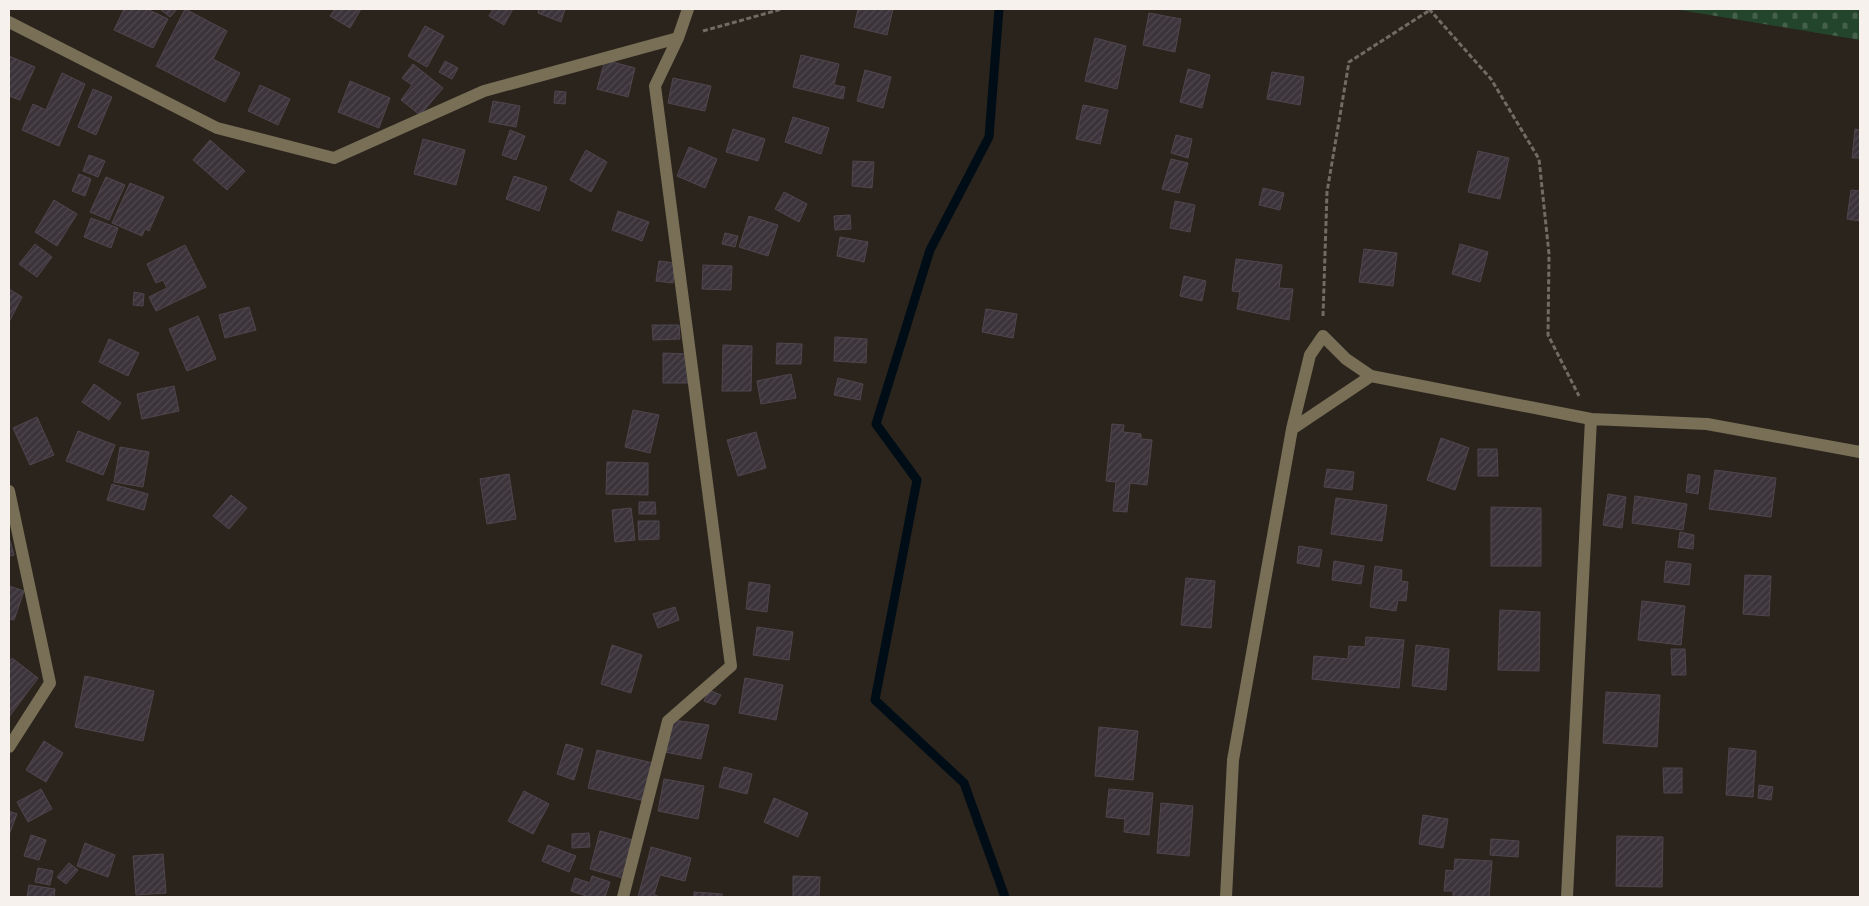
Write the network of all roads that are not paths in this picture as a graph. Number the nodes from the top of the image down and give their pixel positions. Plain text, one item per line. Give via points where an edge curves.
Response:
1 (688, 9) edge
2 (9, 22) edge
3 (678, 38) junction
4 (1371, 376) junction
5 (1591, 419) junction
6 (1292, 429) junction
7 (1860, 452) edge
8 (9, 491) edge
9 (9, 747) edge
10 (623, 897) edge
11 (1226, 897) edge
12 (1567, 897) edge

1 - 3 street
2 - 3 street via 217,128 334,158 484,91
3 - 10 street via 655,86 731,666 668,721
4 - 5 street
4 - 6 street
4 - 6 street via 1346,360 1322,336 1310,355
5 - 7 street via 1707,424
5 - 12 street
6 - 11 street via 1233,760
8 - 9 street via 50,683

